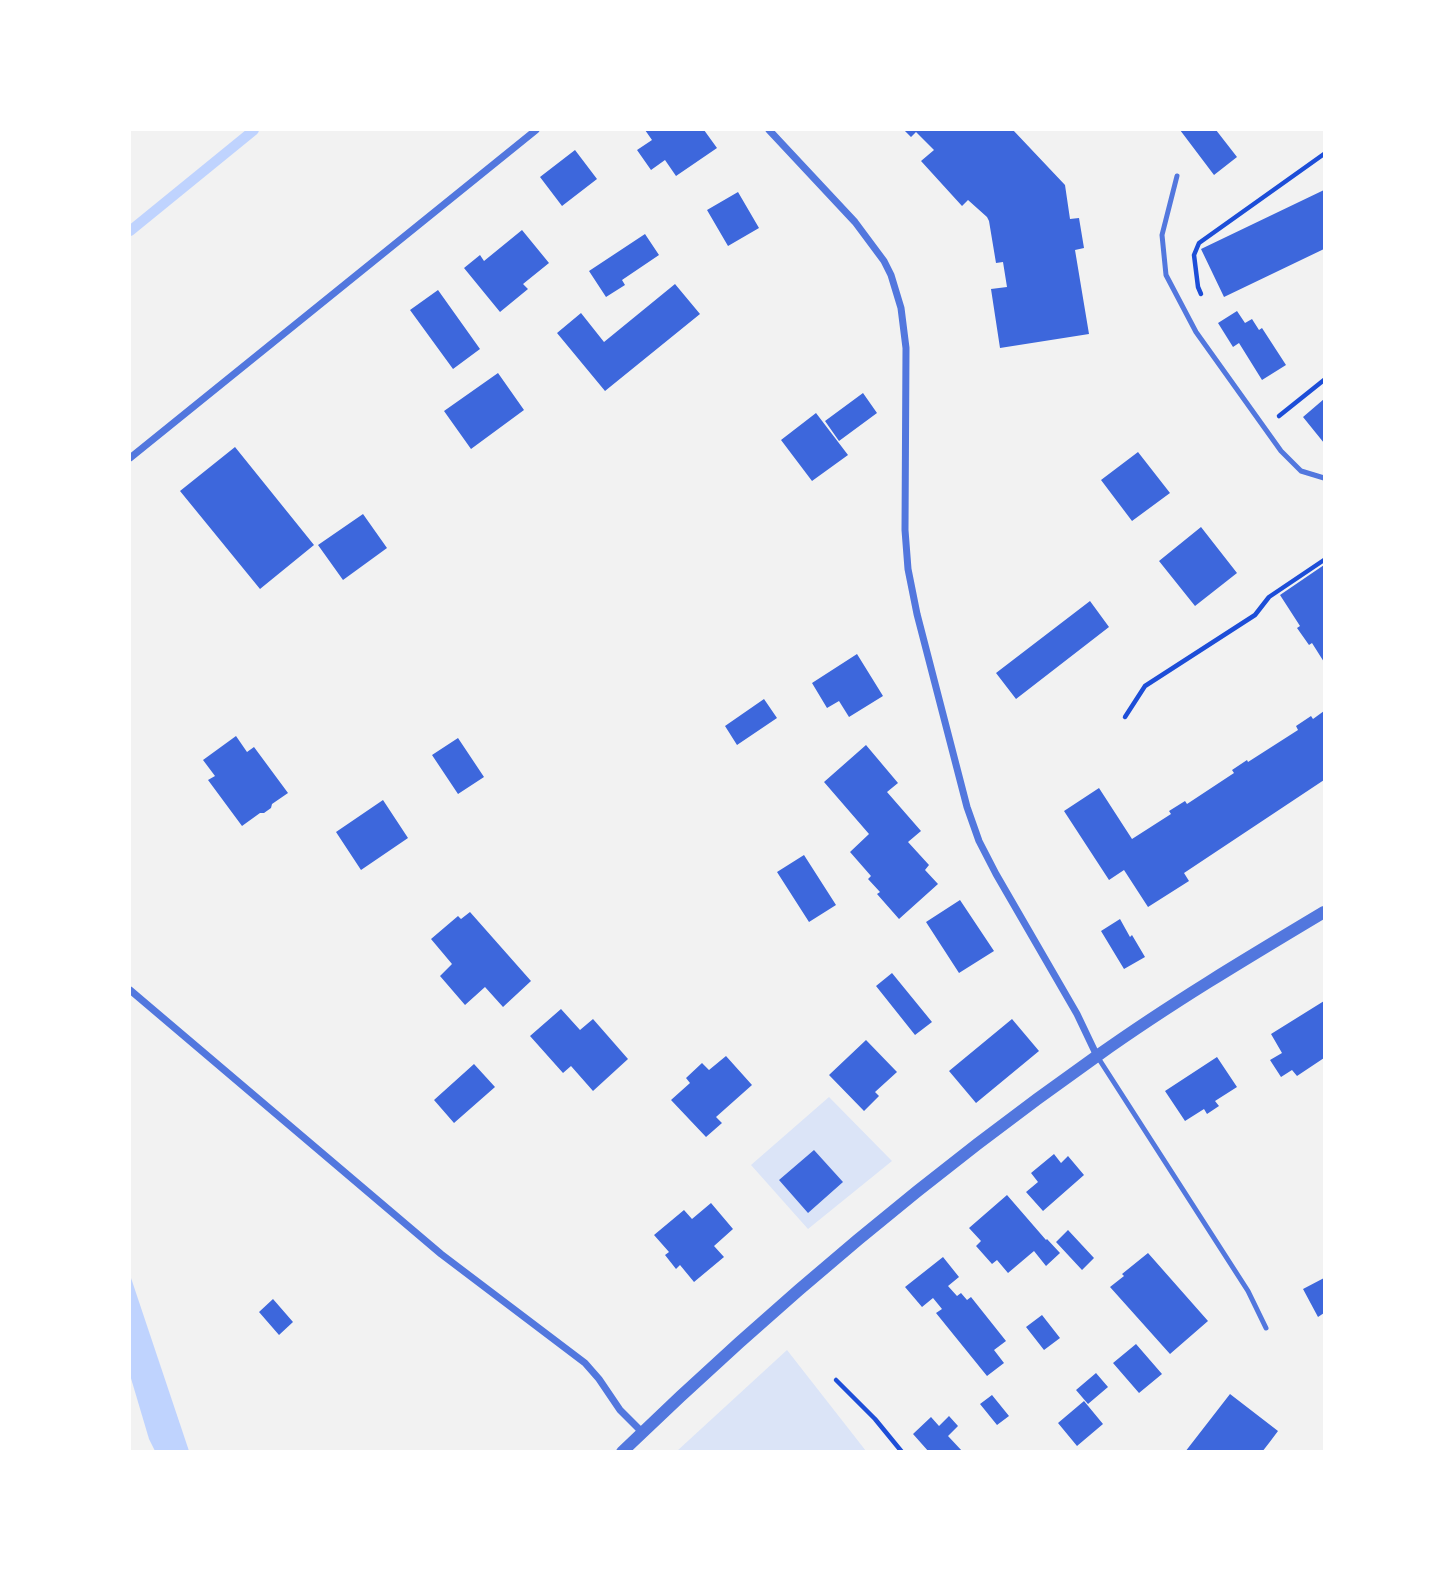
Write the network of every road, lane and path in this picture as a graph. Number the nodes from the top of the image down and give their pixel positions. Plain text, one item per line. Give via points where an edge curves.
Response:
1 (536, 130) edge
2 (769, 130) edge
3 (1325, 154) edge
4 (1177, 176) dead end
5 (1202, 296) dead end
6 (1325, 380) edge
7 (1265, 428) junction
8 (130, 458) edge
9 (1325, 478) edge
10 (1325, 560) edge
11 (1125, 717) dead end
12 (1325, 912) edge
13 (130, 990) edge
14 (1097, 1056) junction
15 (1266, 1328) dead end
16 (836, 1380) dead end
17 (642, 1432) junction
18 (622, 1451) edge
19 (902, 1451) edge

1 - 8 street
2 - 14 street via 855,222 891,275 906,348 908,569 967,807 996,874
3 - 5 path via 1199,243 1194,255
4 - 7 lane via 1162,235 1166,275 1196,332
6 - 7 path
7 - 9 lane via 1301,471
10 - 11 path via 1269,597 1255,615 1145,686
12 - 14 street
13 - 17 street via 441,1254 585,1363
14 - 15 lane via 1248,1291
14 - 17 street via 874,1227
16 - 19 path
17 - 18 street

